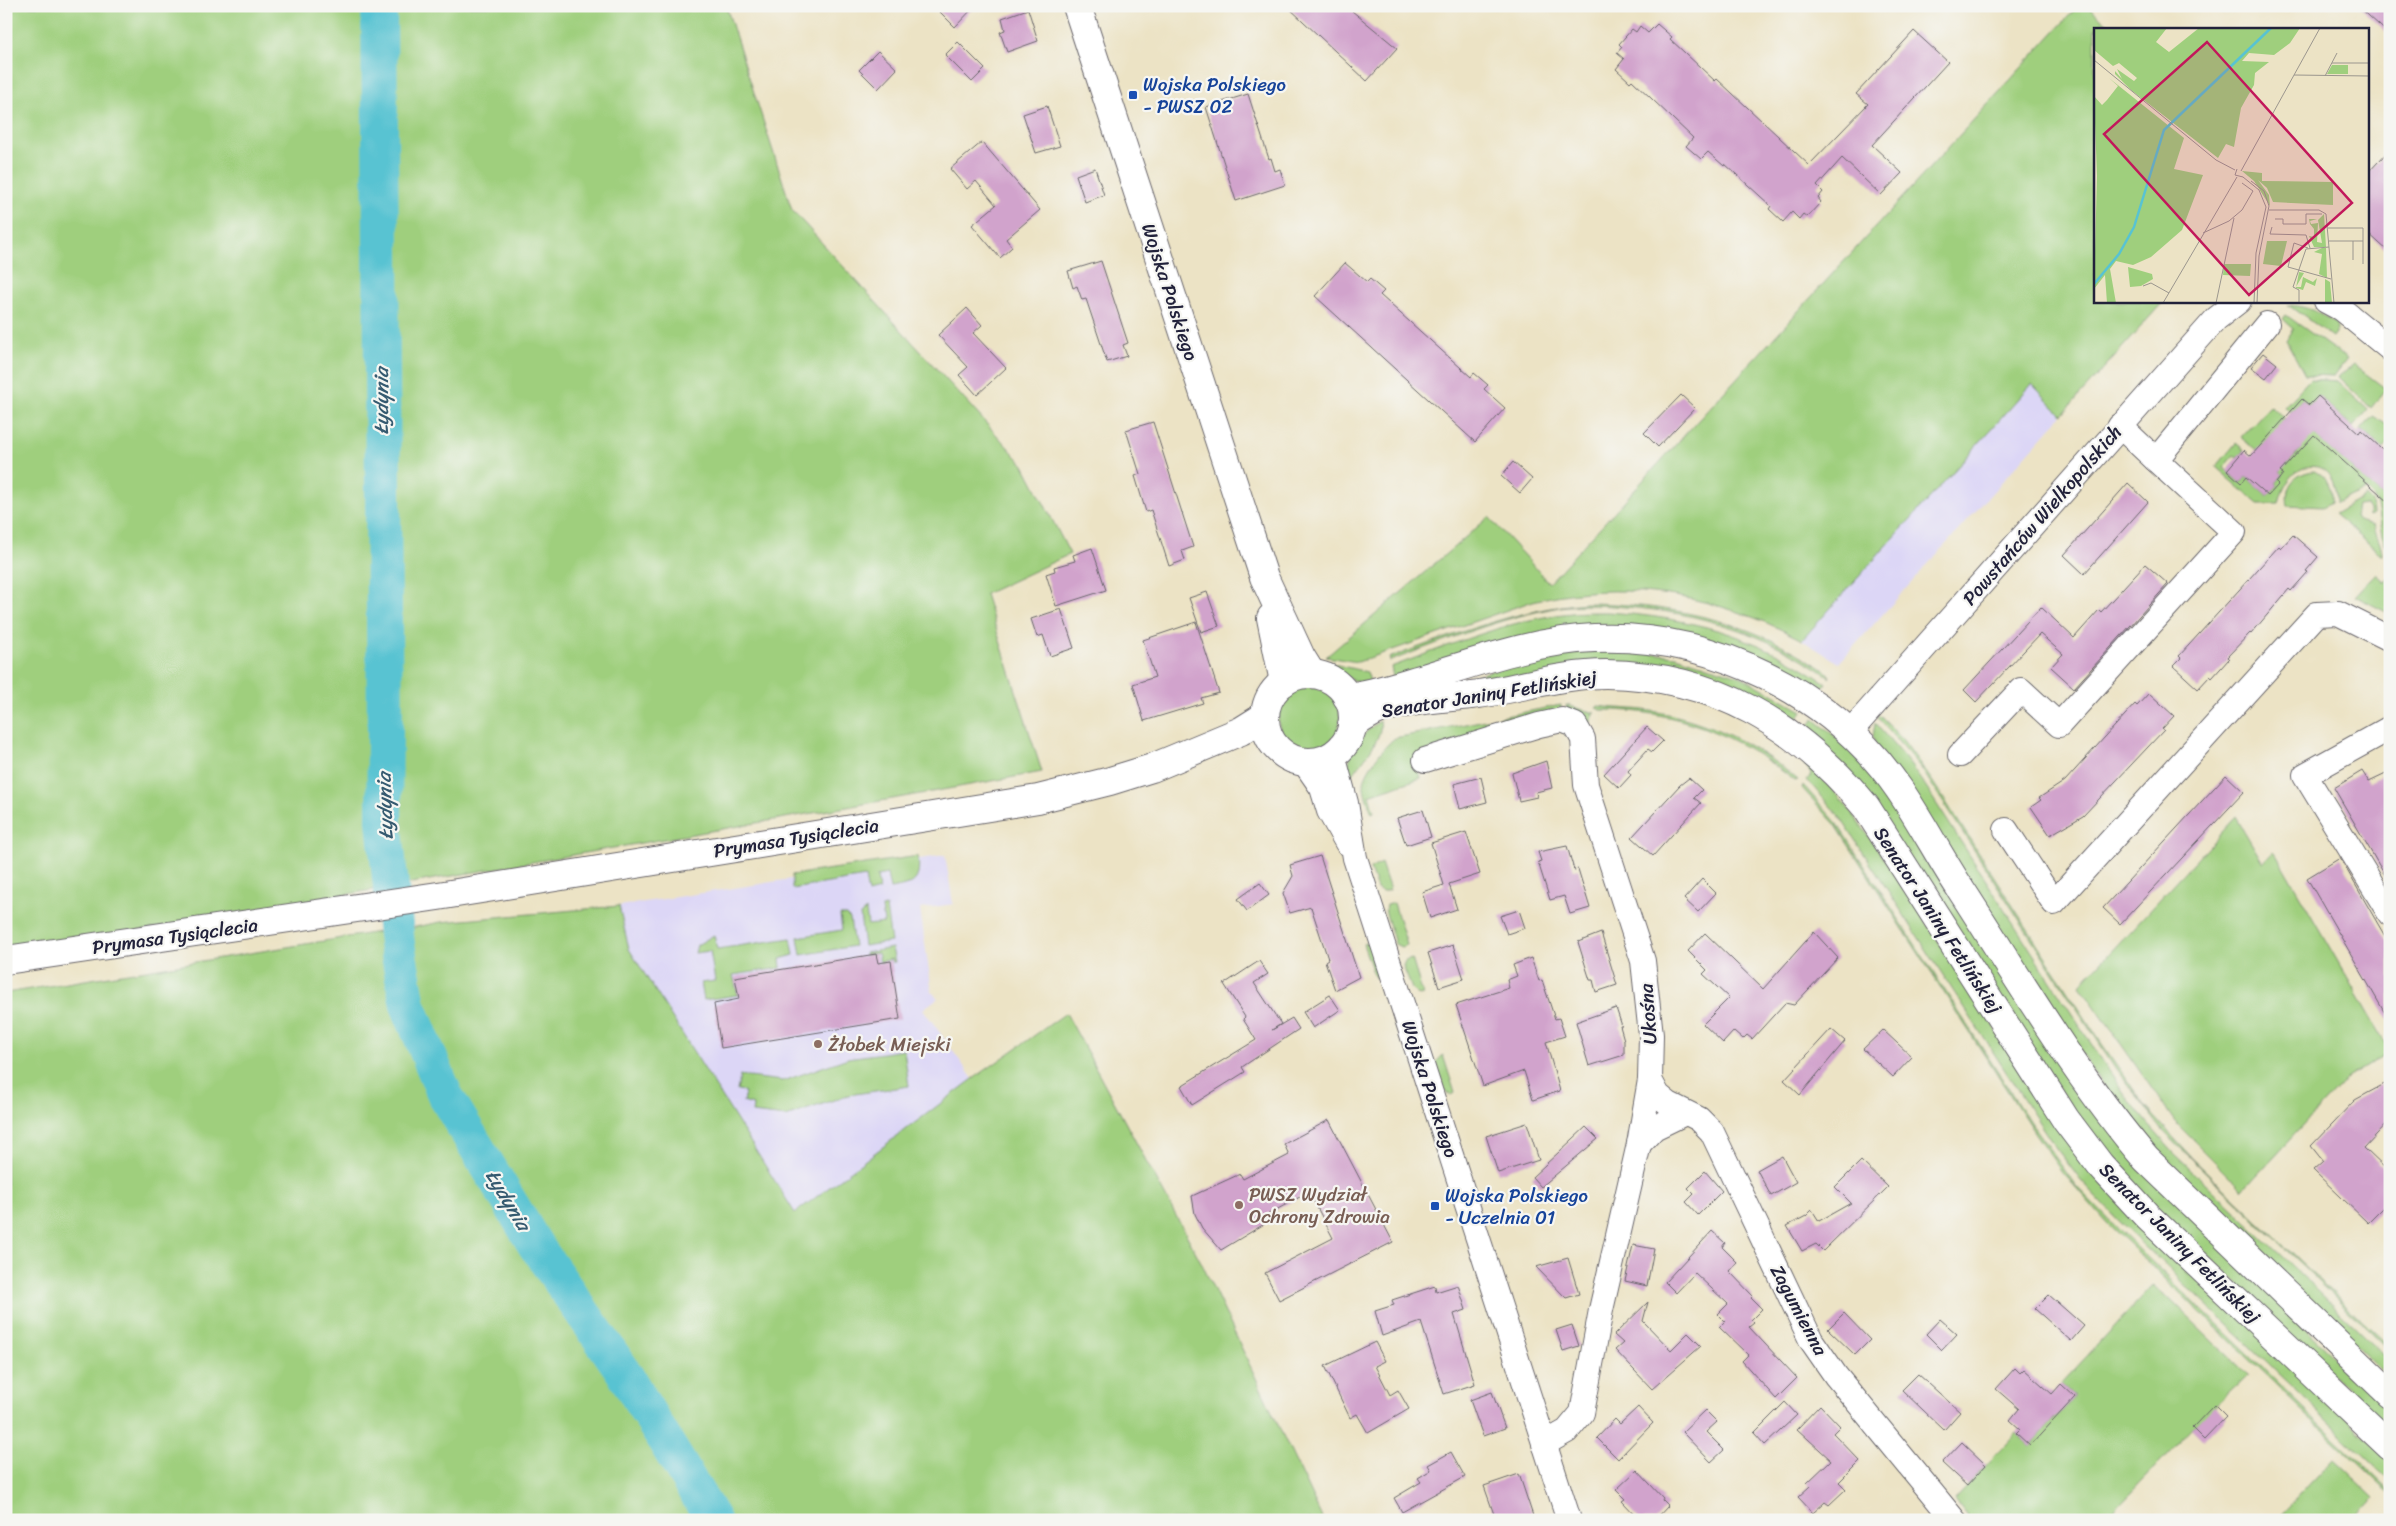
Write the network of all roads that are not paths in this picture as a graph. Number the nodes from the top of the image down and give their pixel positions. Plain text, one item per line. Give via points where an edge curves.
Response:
1 (1078, 6) edge
2 (2238, 302) edge
3 (2328, 302) edge
4 (2267, 324) dead end
5 (2390, 349) edge
6 (2120, 426) junction
7 (2156, 460) junction
8 (1264, 576) junction
9 (2390, 639) edge
10 (1311, 674) junction
11 (1284, 682) junction
12 (1347, 697) junction
13 (1265, 716) junction
14 (1352, 725) junction
15 (2390, 728) edge
16 (1849, 732) junction
17 (1277, 748) junction
18 (1333, 755) junction
19 (1960, 755) dead end
20 (1425, 760) dead end
21 (1304, 762) junction
22 (1152, 768) junction
23 (2006, 830) dead end
24 (1355, 858) junction
25 (2390, 914) edge
26 (6, 960) edge
27 (1650, 1080) junction
28 (1685, 1113) junction
29 (1638, 1144) junction
30 (2390, 1394) edge
31 (1544, 1444) junction
32 (2390, 1446) edge
33 (1569, 1520) edge
34 (1954, 1520) edge

1 - 8 main road, Wojska Polskiego
2 - 6 street, Powstańców Wielkopolskich via 2216,319
3 - 5 street
4 - 7 street
6 - 7 street
6 - 16 street, Powstańców Wielkopolskich
7 - 19 street via 2234,532 2059,725 2021,690
8 - 10 main road, Wojska Polskiego
8 - 11 main road, Wojska Polskiego
9 - 23 street via 2338,614 2317,614 2054,903
10 - 11 main road via 1293,676
10 - 12 main road via 1329,680
11 - 13 main road via 1270,699
12 - 14 main road
12 - 16 main road, Senator Janiny Fetlińskiej via 1382,691 1540,646 1568,640 1622,638 1693,648 1742,664 1788,686
13 - 17 main road via 1268,734
13 - 22 main road, Prymasa Tysiąclecia via 1240,731
14 - 18 main road via 1347,740
14 - 32 main road, Senator Janiny Fetlińskiej via 1380,709 1604,674 1642,676 1725,698 1794,736 1841,777 1866,808 2066,1120 2100,1165 2147,1216
15 - 25 street via 2305,775
16 - 30 main road, Senator Janiny Fetlińskiej via 1898,788 2112,1119 2146,1159
17 - 21 main road via 1289,758
17 - 22 main road, Prymasa Tysiąclecia via 1262,744
18 - 21 main road
18 - 24 street, Wojska Polskiego via 1346,803
20 - 27 street, Ukośna via 1539,725 1562,720 1575,725 1583,739 1586,785 1643,961 1651,1035
21 - 24 street, Wojska Polskiego via 1322,788 1329,811
22 - 26 main road, Prymasa Tysiąclecia via 1038,799 343,911
24 - 31 street, Wojska Polskiego
27 - 28 street, Zagumienna via 1658,1095
27 - 29 street, Ukośna
28 - 29 street via 1654,1128
28 - 34 street, Zagumienna via 1699,1119 1712,1132 1812,1340 1836,1376
29 - 31 street, Ukośna via 1582,1413 1567,1431
31 - 33 street, Wojska Polskiego

